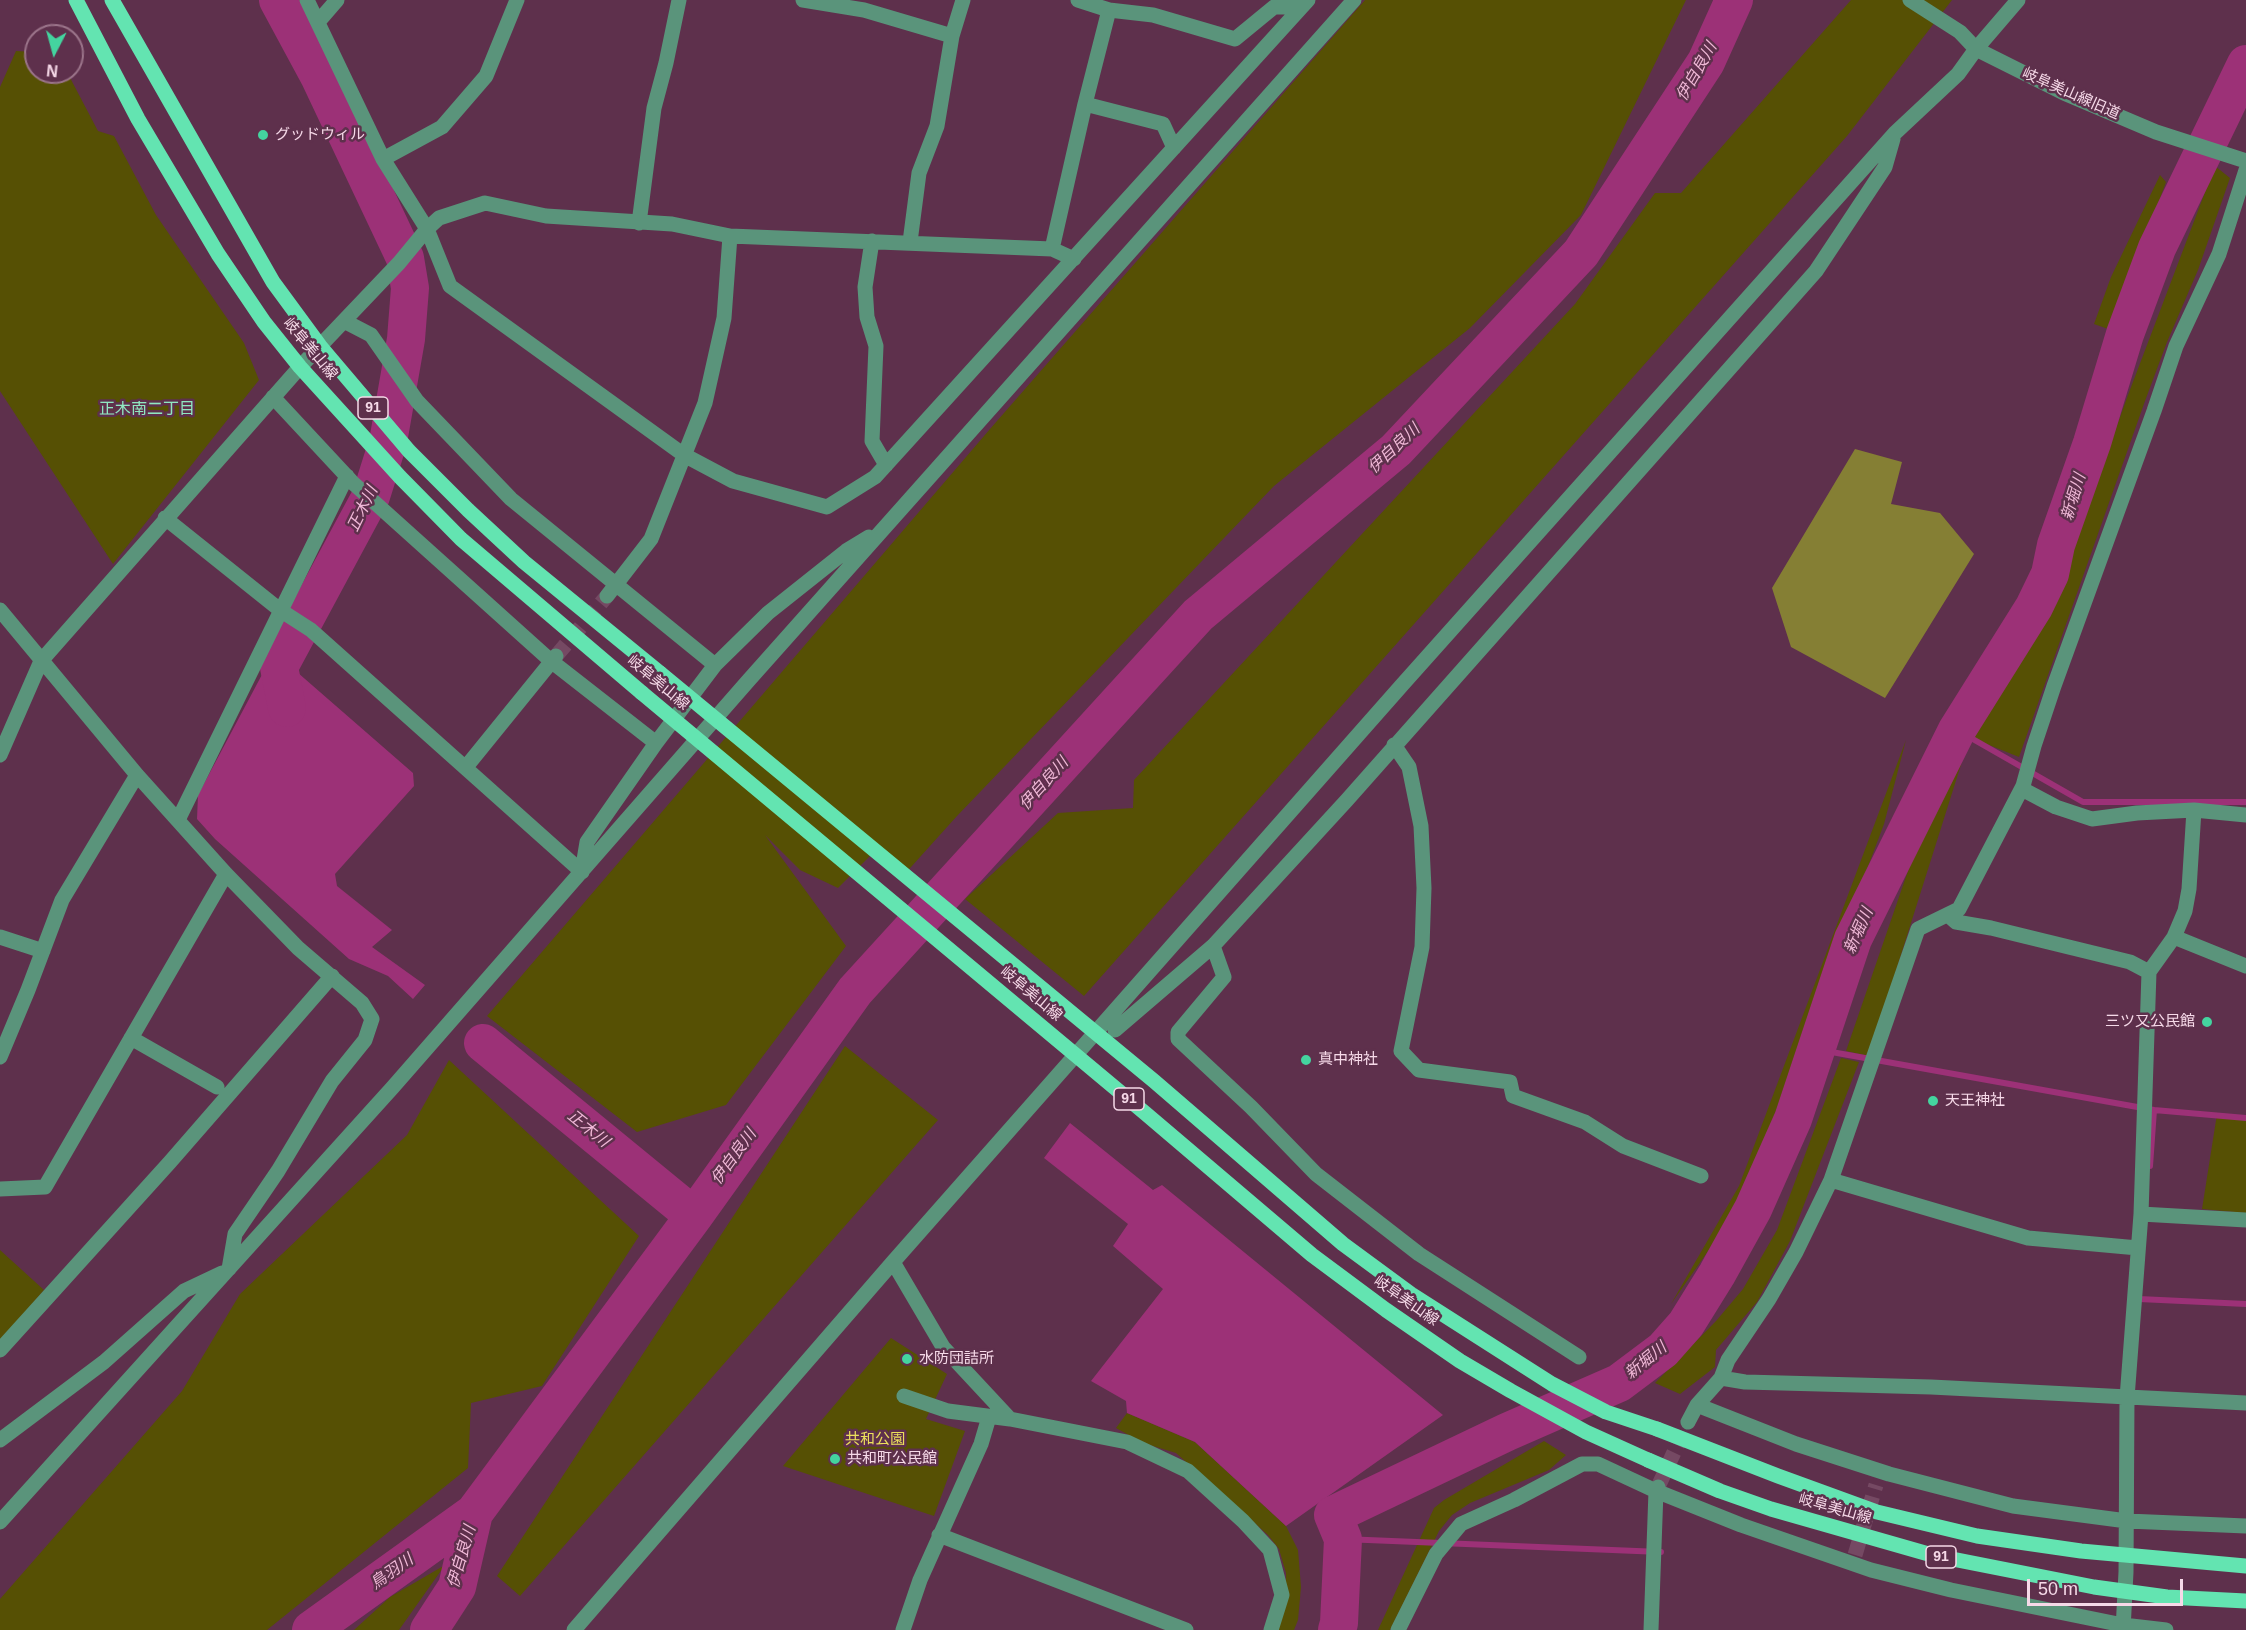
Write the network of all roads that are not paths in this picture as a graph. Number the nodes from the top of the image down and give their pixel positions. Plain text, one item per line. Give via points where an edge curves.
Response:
1 (76, 0) edge
2 (112, 0) edge
3 (307, 0) edge
4 (337, 0) edge
5 (517, 0) edge
6 (679, 0) edge
7 (803, 0) edge
8 (963, 0) edge
9 (1078, 0) edge
10 (1354, 0) edge
11 (1910, 0) edge
12 (2018, 0) edge
13 (1303, 2) edge
14 (1109, 10) junction
15 (318, 22) junction
16 (952, 36) junction
17 (1976, 49) junction
18 (1085, 104) junction
19 (1895, 133) junction
20 (1174, 148) junction
21 (383, 159) junction
22 (2240, 159) edge
23 (2246, 170) edge
24 (639, 223) junction
25 (427, 229) junction
26 (730, 236) junction
27 (872, 241) junction
28 (910, 242) junction
29 (1052, 249) junction
30 (1074, 259) junction
31 (344, 321) junction
32 (320, 346) junction
33 (300, 367) junction
34 (273, 397) junction
35 (684, 455) junction
36 (886, 465) junction
37 (350, 480) junction
38 (165, 518) junction
39 (882, 530) junction
40 (611, 591) junction
41 (0, 609) edge
42 (284, 613) junction
43 (553, 658) junction
44 (41, 661) junction
45 (716, 665) junction
46 (656, 743) junction
47 (1394, 746) junction
48 (0, 755) edge
49 (466, 767) junction
50 (136, 775) junction
51 (2022, 789) junction
52 (2194, 810) junction
53 (2246, 815) edge
54 (178, 820) junction
55 (582, 872) junction
56 (226, 874) junction
57 (1948, 915) junction
58 (0, 937) edge
59 (2174, 937) junction
60 (1213, 946) junction
61 (43, 951) junction
62 (2246, 966) edge
63 (2149, 972) junction
64 (332, 976) junction
65 (1115, 1030) dead end
66 (131, 1038) junction
67 (0, 1057) edge
68 (217, 1087) dead end
69 (1701, 1176) dead end
70 (1831, 1180) junction
71 (0, 1189) edge
72 (2141, 1214) junction
73 (2246, 1220) edge
74 (2138, 1248) junction
75 (893, 1262) junction
76 (230, 1269) junction
77 (0, 1350) edge
78 (1579, 1357) dead end
79 (1721, 1378) junction
80 (904, 1396) dead end
81 (2127, 1398) junction
82 (2246, 1403) edge
83 (1697, 1406) junction
84 (989, 1417) junction
85 (1010, 1419) junction
86 (1688, 1422) tunnel mouth
87 (0, 1440) edge
88 (1657, 1489) junction
89 (2127, 1521) junction
90 (0, 1522) edge
91 (2246, 1526) edge
92 (939, 1535) junction
93 (2126, 1555) junction
94 (2246, 1566) edge
95 (2125, 1591) junction
96 (2246, 1601) edge
97 (2123, 1627) edge
98 (574, 1630) edge
99 (903, 1630) edge
100 (1186, 1630) edge
101 (1271, 1630) edge
102 (1398, 1630) edge
103 (1651, 1630) edge
104 (2166, 1630) edge

1 - 33 main road, 岐阜美山線 / 91 via 138,119 218,254
2 - 32 main road, 岐阜美山線 / 91 via 273,282
3 - 15 street
4 - 15 street
5 - 21 street via 486,75 442,127
6 - 24 street via 654,108
7 - 16 street via 864,10
8 - 16 street
9 - 14 street
10 - 39 street
11 - 17 street, 岐阜美山線旧道 via 1960,32
12 - 17 street
13 - 14 street via 1274,7 1235,39 1153,15
13 - 20 street
14 - 18 street
15 - 21 street
16 - 28 street via 937,126 919,173
17 - 19 street via 1959,74
17 - 22 street, 岐阜美山線旧道 via 2064,93 2156,132
18 - 20 street via 1163,124
18 - 29 street
19 - 47 street via 1885,167 1816,272
19 - 75 street
20 - 30 street
21 - 25 street
23 - 51 street via 2218,254 2175,346 2054,686
24 - 25 street via 546,216 485,203 439,218
24 - 26 street via 672,224
25 - 31 street
25 - 35 street via 450,286
26 - 27 street
26 - 35 street via 724,318 705,403
27 - 28 street
27 - 36 street via 865,287 867,317 876,346 872,441
28 - 29 street
29 - 30 street
30 - 36 street
31 - 32 street
31 - 40 street via 371,335 417,401 511,499
32 - 33 street
32 - 93 main road, 岐阜美山線 / 91, bridge via 409,451 524,562 1145,1073 1343,1244 1411,1294 1552,1384 1606,1412 1778,1476 1877,1512 1977,1536
33 - 34 street
33 - 95 main road, 岐阜美山線 / 91, bridge via 460,539 1312,1254 1386,1310 1500,1385 1586,1432 1720,1491 1932,1555
34 - 37 street
34 - 38 street
35 - 36 street via 733,481 827,507 875,477
35 - 40 street via 651,539
37 - 42 street
37 - 43 street
38 - 42 street
38 - 44 street
39 - 45 street via 846,550 768,613
39 - 55 street
40 - 45 street
41 - 44 street
42 - 49 street via 311,630
42 - 54 street
43 - 46 street
43 - 49 street
44 - 48 street
44 - 50 street
45 - 46 street
46 - 55 street via 587,842
47 - 60 street
47 - 69 street via 1409,767 1420,826 1424,888 1422,947 1401,1051 1419,1070 1510,1082 1513,1096 1584,1122 1623,1146
49 - 55 street
50 - 54 street
50 - 61 street via 62,900
51 - 52 street via 2056,807 2092,819
51 - 57 street via 1959,909
52 - 53 street
52 - 59 street via 2189,889
54 - 56 street
55 - 76 street
56 - 64 street via 298,948
56 - 66 street
57 - 63 street via 1956,922 2130,962
57 - 70 street via 1918,929
58 - 61 street
59 - 62 street
59 - 63 street
60 - 65 street
60 - 78 street via 1224,977 1178,1032 1178,1039 1316,1174 1419,1254
61 - 67 street
63 - 72 street
64 - 76 street via 362,1003 372,1019 365,1040 332,1081 235,1234
64 - 77 street
66 - 68 street
66 - 71 street via 45,1186
70 - 74 street via 2028,1238
70 - 79 street via 1796,1252 1728,1360
72 - 73 street
72 - 74 street
74 - 81 street
75 - 85 street via 943,1347
75 - 98 street
76 - 87 street via 184,1291 104,1362
76 - 90 street
79 - 81 street
79 - 83 street
80 - 84 street via 948,1411
81 - 82 street
81 - 89 street
83 - 86 street
83 - 89 street via 1878,1478 2013,1506
84 - 85 street
84 - 92 street via 981,1444
85 - 101 street via 1127,1442 1188,1471 1270,1550 1281,1595
88 - 97 street via 1741,1525 1951,1590
88 - 102 street via 1598,1464 1582,1464 1461,1524 1436,1554
88 - 103 street
89 - 91 street
89 - 93 street
92 - 99 street
92 - 100 street
93 - 94 main road, 岐阜美山線 / 91
93 - 95 street
95 - 96 main road, 岐阜美山線 / 91 via 2167,1598
95 - 97 street
97 - 104 street

